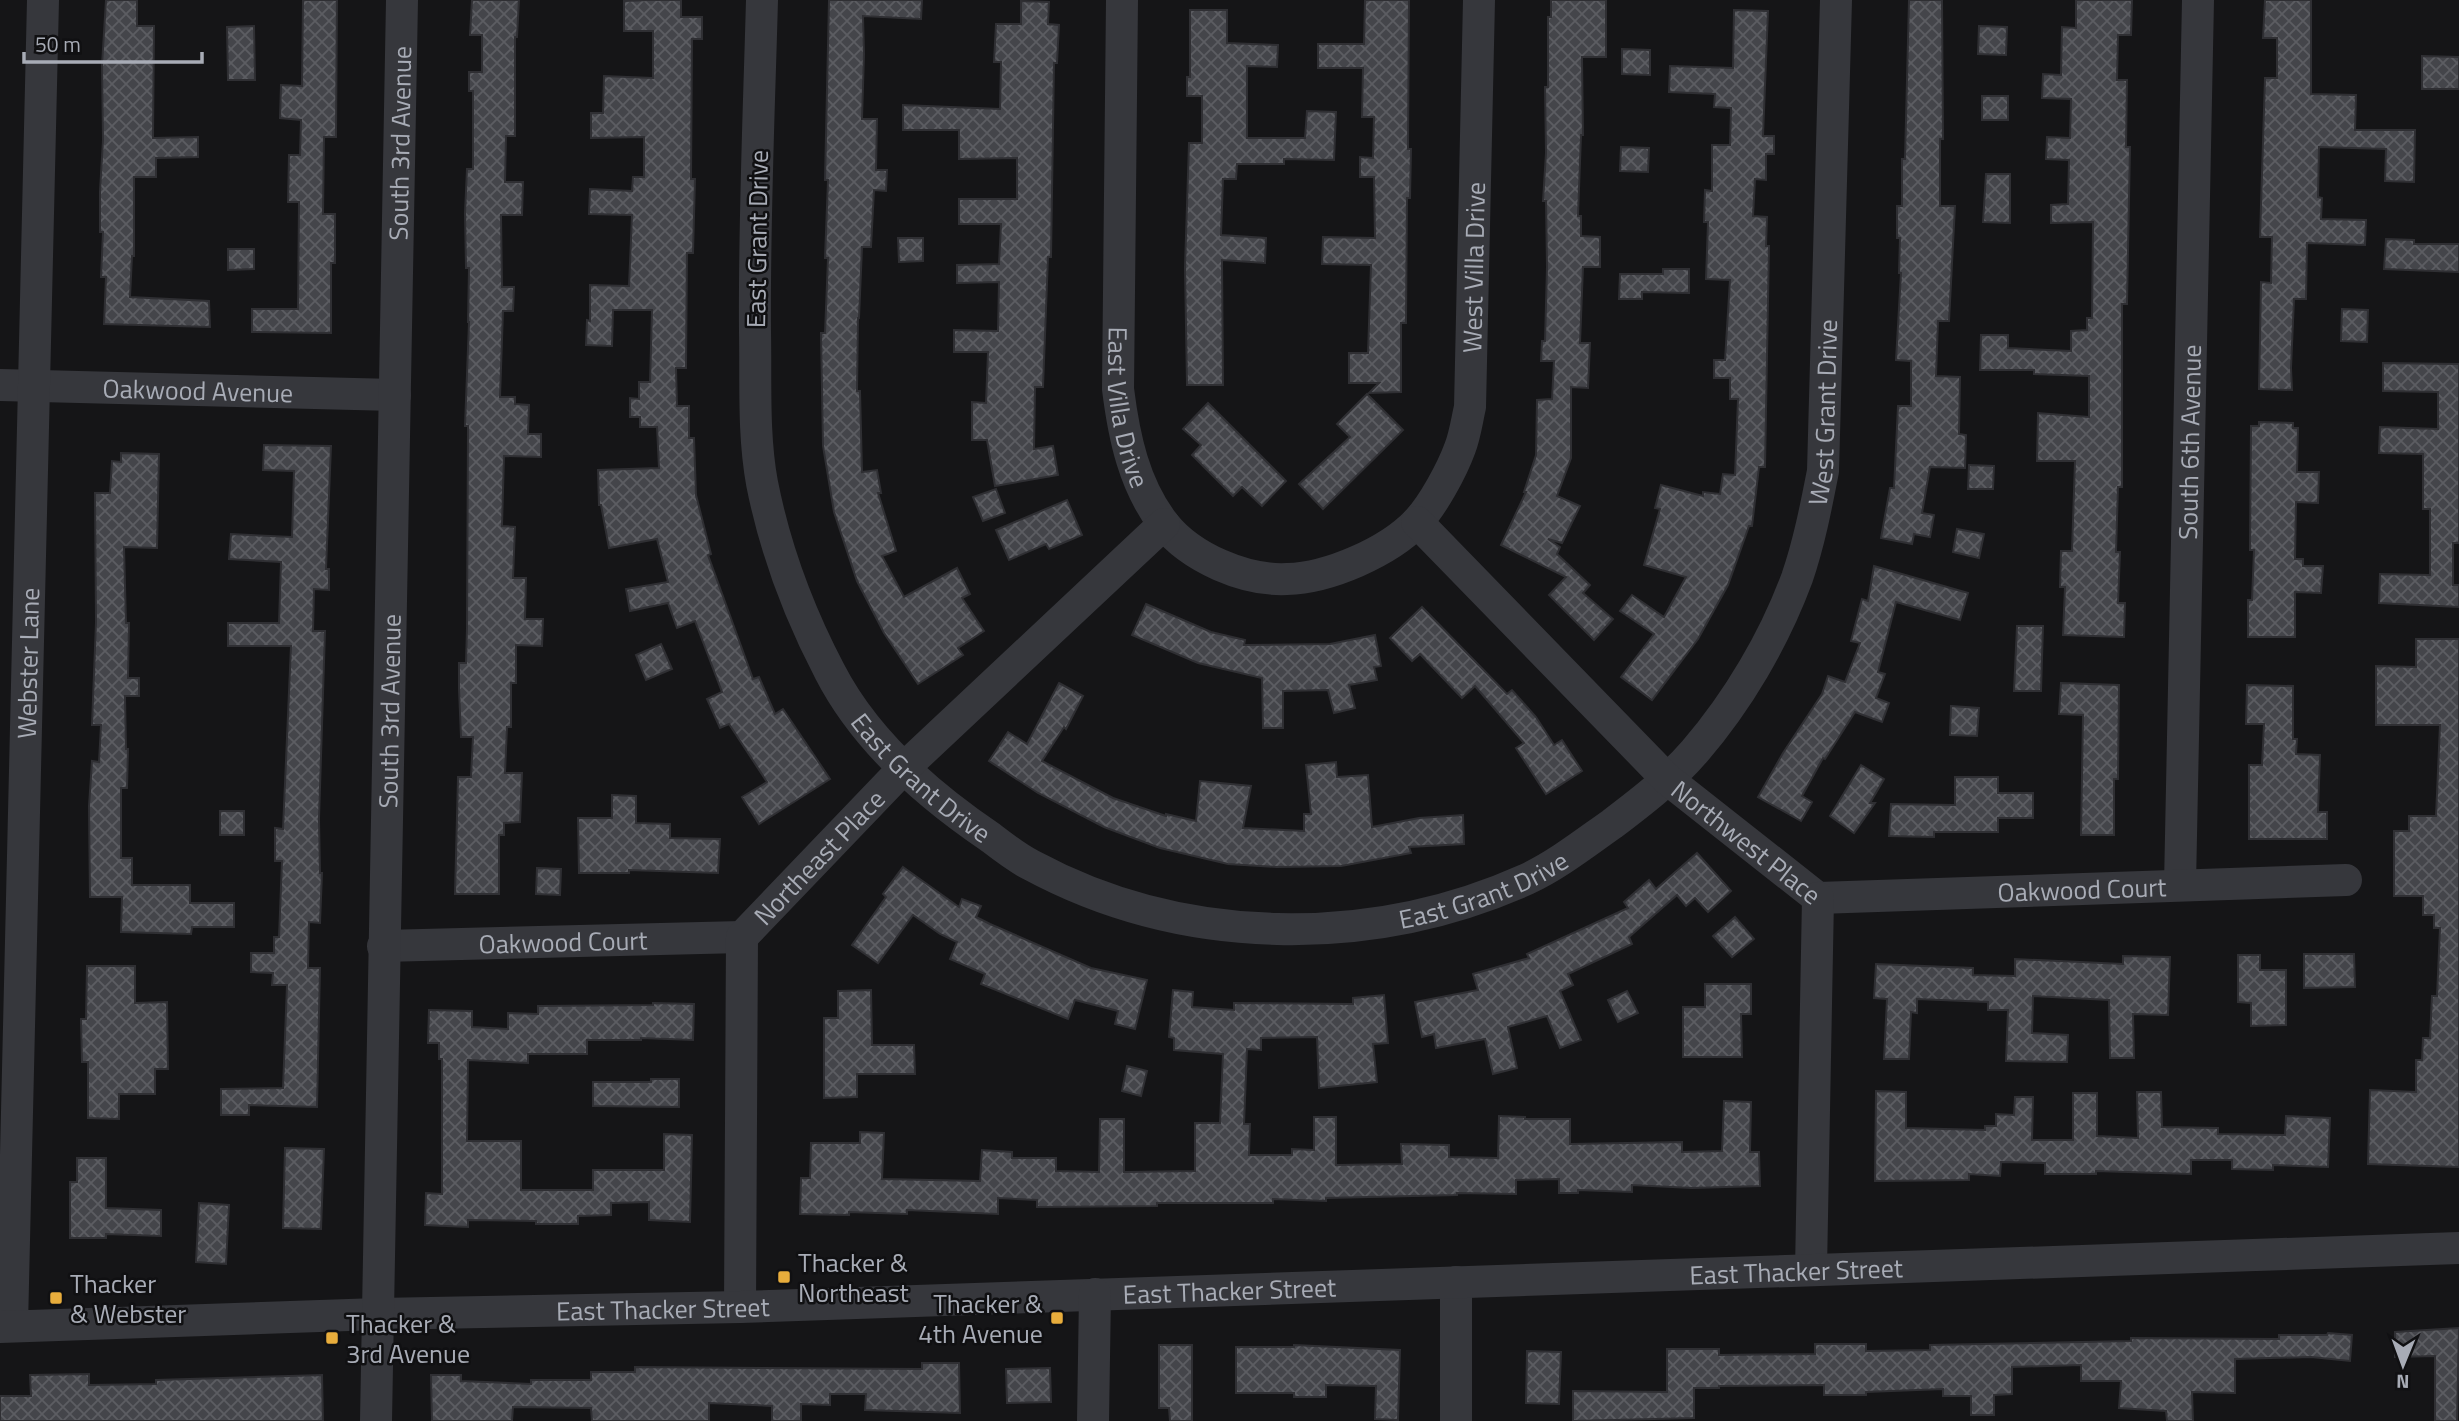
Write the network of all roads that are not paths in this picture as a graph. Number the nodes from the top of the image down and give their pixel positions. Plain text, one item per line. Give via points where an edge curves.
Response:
1 (43, 0) edge
2 (402, 0) edge
3 (762, 0) edge
4 (1122, 0) edge
5 (1479, 0) edge
6 (1836, 0) edge
7 (2198, 0) edge
8 (0, 385) edge
9 (32, 386) junction
10 (395, 396) junction
11 (1417, 522) junction
12 (1164, 524) junction
13 (903, 768) junction
14 (1667, 779) junction
15 (2346, 880) dead end
16 (2180, 885) junction
17 (1818, 898) junction
18 (742, 937) junction
19 (383, 946) junction
20 (2459, 1248) edge
21 (1811, 1270) junction
22 (1456, 1282) junction
23 (1095, 1294) junction
24 (740, 1307) junction
25 (378, 1314) junction
26 (6, 1326) edge
27 (376, 1421) edge
28 (1093, 1421) edge
29 (1456, 1421) edge

1 - 9 street, Webster Lane
2 - 10 street, South 3rd Avenue
3 - 13 street, East Grant Drive via 755,278 756,430 761,480 806,624 833,679
4 - 12 street, East Villa Drive via 1118,390 1132,460 1142,488
5 - 11 street, West Villa Drive via 1470,407 1460,448
6 - 14 street, West Grant Drive via 1823,471 1814,520 1773,634 1720,719
7 - 16 street, South 6th Avenue
8 - 9 street, Oakwood Avenue
9 - 10 street, Oakwood Avenue
9 - 26 street, Webster Lane
10 - 19 street, South 3rd Avenue
11 - 12 street, East Villa Drive via 1375,554 1333,570 1287,579 1242,574 1214,562 1185,545
11 - 14 street, Northwest Place
12 - 13 street, Northeast Place
13 - 14 street, East Grant Drive via 961,817 1028,864 1096,895 1156,914 1286,930 1419,916 1478,898 1544,869 1591,839
13 - 18 street, Northeast Place
14 - 17 street, Northwest Place
15 - 16 street, Oakwood Court
16 - 17 street, Oakwood Court
17 - 21 street, Northwest Place
18 - 19 street, Oakwood Court
18 - 24 street, Northeast Place
19 - 25 street, South 3rd Avenue
20 - 21 street, East Thacker Street
21 - 22 street, East Thacker Street
22 - 23 street, East Thacker Street
22 - 29 street
23 - 24 street, East Thacker Street
23 - 28 street
24 - 25 street, East Thacker Street
25 - 26 street, East Thacker Street
25 - 27 street, South 3rd Avenue

